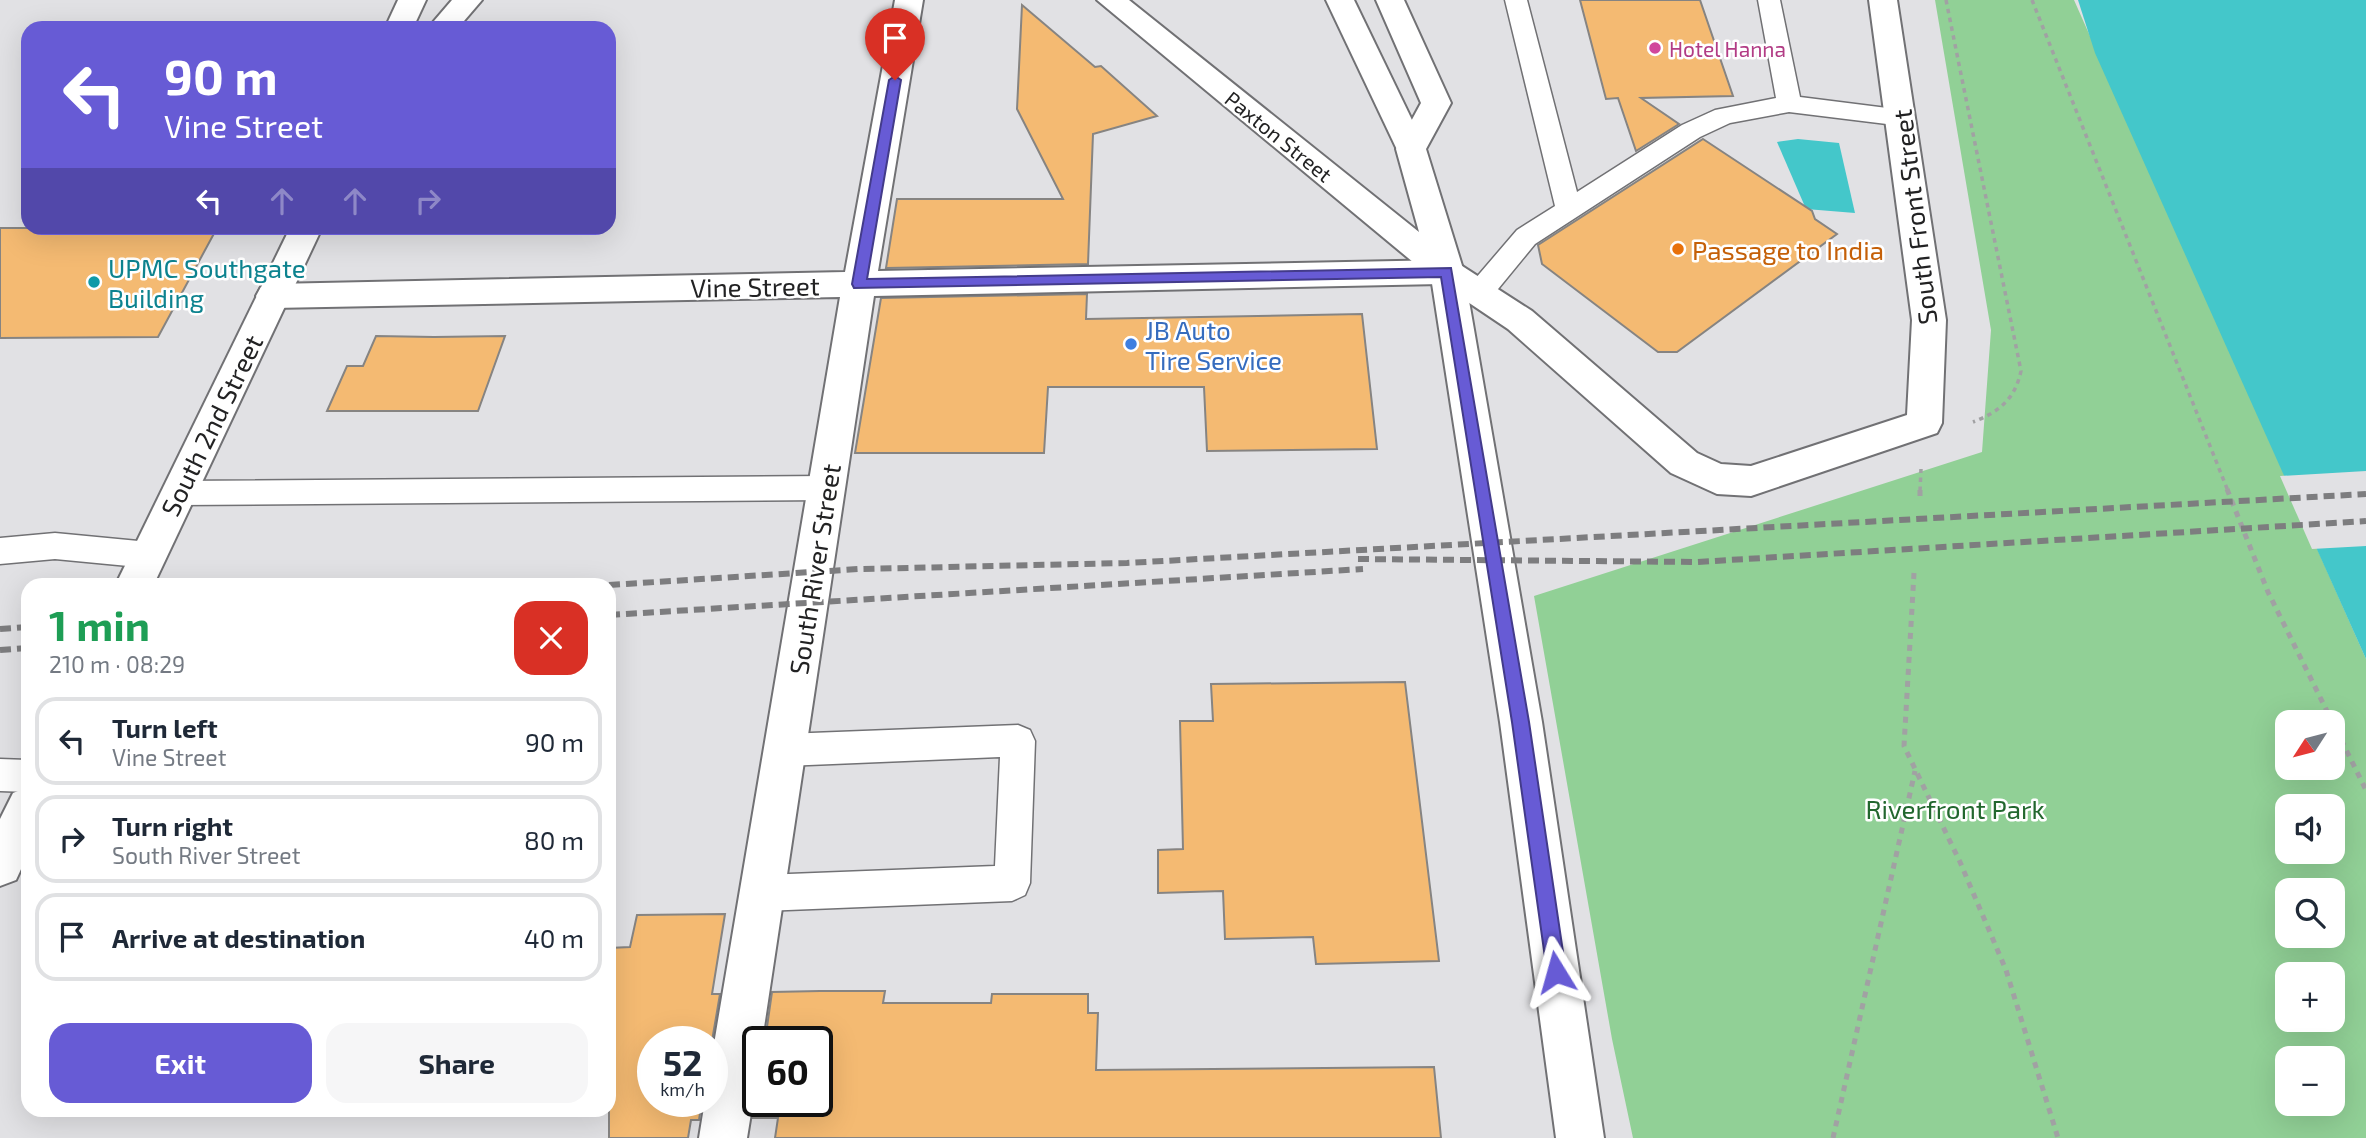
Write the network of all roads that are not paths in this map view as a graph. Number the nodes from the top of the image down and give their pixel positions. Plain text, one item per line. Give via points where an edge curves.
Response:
1 (412, 0) edge
2 (468, 0) edge
3 (909, 0) edge
4 (1111, 0) edge
5 (1339, 0) edge
6 (1390, 0) edge
7 (1516, 0) edge
8 (1769, 0) edge
9 (1884, 0) edge
10 (402, 21) edge
11 (448, 21) edge
12 (1789, 104) junction
13 (1903, 118) junction
14 (1411, 149) junction
15 (1569, 207) junction
16 (303, 235) edge
17 (1463, 283) junction
18 (859, 284) junction
19 (273, 296) junction
20 (826, 488) junction
21 (178, 493) junction
22 (0, 551) edge
23 (142, 570) edge
24 (785, 750) junction
25 (0, 775) edge
26 (21, 776) edge
27 (21, 822) edge
28 (0, 865) edge
29 (763, 893) junction
30 (723, 1138) edge
31 (1580, 1138) edge

1 - 10 main road
2 - 11 main road
3 - 18 main road, South River Street
4 - 17 main road, Paxton Street
5 - 14 main road
6 - 14 main road via 1436,103
7 - 15 lane
8 - 12 lane
9 - 13 main road, South Front Street
12 - 13 lane
12 - 15 lane via 1724,116 1691,131
13 - 17 main road, South Front Street via 1929,320 1924,423 1751,481 1717,480 1684,463 1520,320
14 - 17 main road
15 - 17 lane
16 - 19 main road, South 2nd Street
17 - 18 main road, Vine Street
17 - 31 main road
18 - 19 main road, Vine Street
18 - 20 main road, South River Street
19 - 21 main road, South 2nd Street
20 - 21 lane
20 - 24 main road, South River Street
21 - 23 main road, South 2nd Street
22 - 23 lane via 55,546
24 - 29 main road, South River Street
24 - 29 lane via 1018,741 1012,883
25 - 26 lane
27 - 28 main road
29 - 30 main road, South River Street

